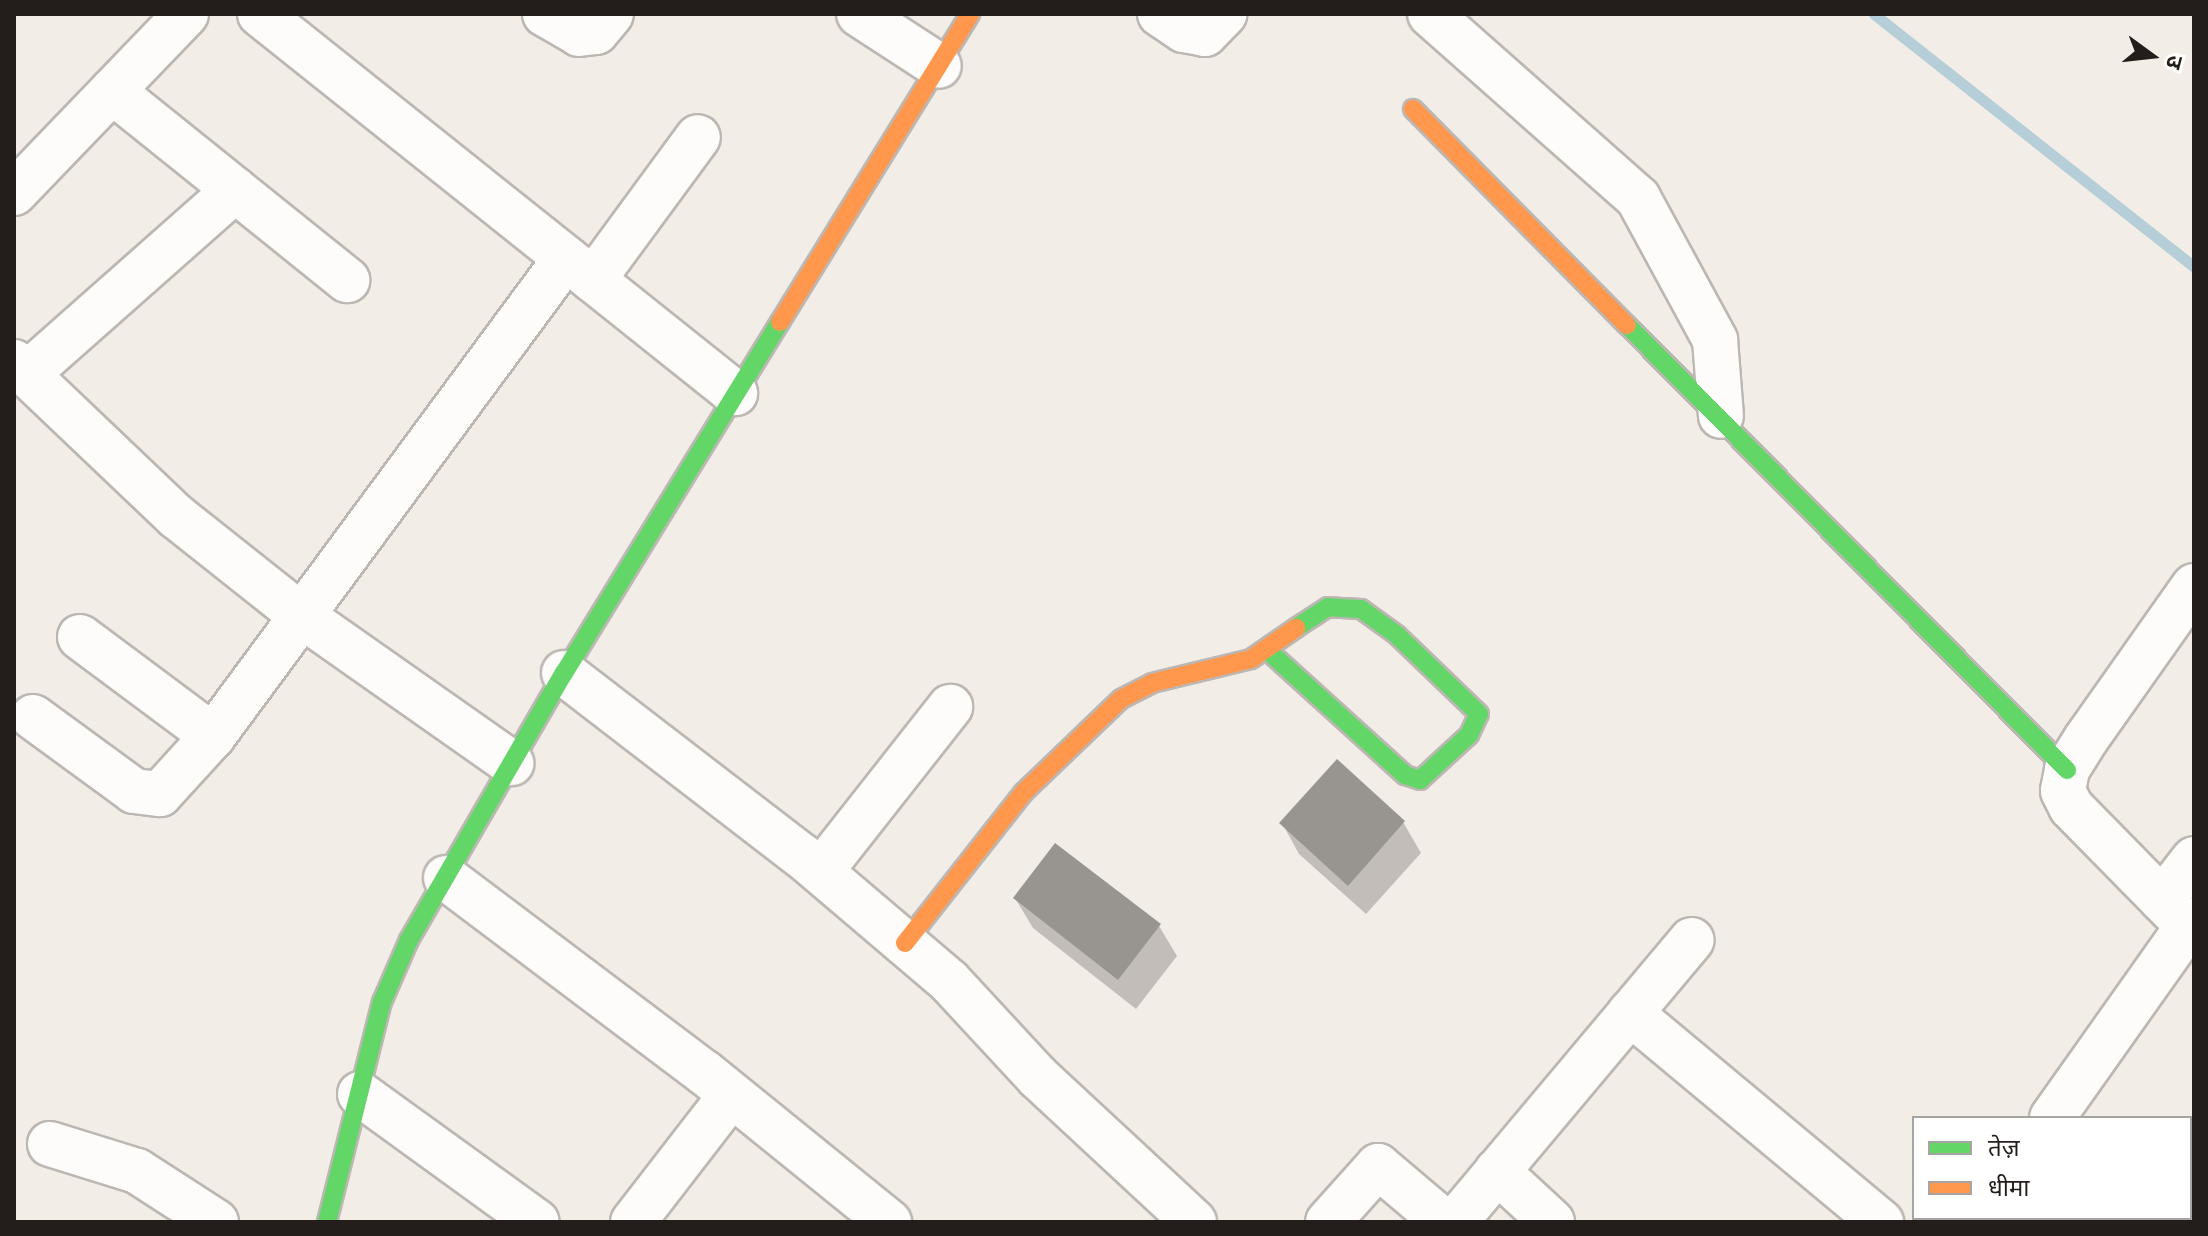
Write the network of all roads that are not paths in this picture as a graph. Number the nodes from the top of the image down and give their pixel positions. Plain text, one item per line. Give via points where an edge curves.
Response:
1 (186, 14) edge
2 (260, 14) edge
3 (545, 14) edge
4 (611, 14) edge
5 (859, 14) edge
6 (970, 14) edge
7 (1160, 14) edge
8 (1224, 14) edge
9 (1430, 14) edge
10 (939, 66) junction
11 (112, 91) junction
12 (1413, 109) dead end
13 (698, 137) dead end
14 (235, 190) junction
15 (14, 193) edge
16 (579, 269) junction
17 (347, 280) dead end
18 (21, 368) edge
19 (735, 393) junction
20 (1721, 416) junction
21 (2194, 586) edge
22 (302, 616) junction
23 (80, 637) dead end
24 (1266, 649) junction
25 (564, 673) junction
26 (950, 707) dead end
27 (33, 717) dead end
28 (213, 736) junction
29 (511, 763) junction
30 (2067, 770) junction
31 (2194, 859) edge
32 (821, 871) junction
33 (446, 878) junction
34 (2181, 919) edge
35 (1692, 940) dead end
36 (905, 943) junction
37 (1630, 1013) junction
38 (360, 1094) junction
39 (731, 1095) junction
40 (2053, 1116) edge
41 (50, 1144) dead end
42 (1497, 1171) junction
43 (520, 1217) edge
44 (216, 1222) edge
45 (327, 1222) edge
46 (633, 1222) edge
47 (889, 1222) edge
48 (1194, 1222) edge
49 (1328, 1222) edge
50 (1444, 1222) edge
51 (1455, 1222) edge
52 (1552, 1222) edge
53 (1881, 1222) edge

1 - 11 street
2 - 16 street
3 - 4 street via 579,34 596,32
5 - 10 street
6 - 10 street
7 - 8 street via 1184,30 1205,34
9 - 20 street via 1638,198 1715,340
10 - 19 street
11 - 14 street
11 - 15 street
12 - 20 street
13 - 16 street
14 - 17 street
14 - 18 street
16 - 19 street
16 - 22 street
18 - 22 street via 177,517
19 - 25 street
20 - 30 street
21 - 30 street
22 - 28 street
22 - 29 street
23 - 28 street
24 - 24 street via 1405,775 1420,780 1469,735 1479,714 1397,635 1361,609 1328,607
24 - 36 street via 1226,668 1152,683 1121,699 1024,792
25 - 29 street
25 - 32 street
26 - 32 street
27 - 28 street via 134,791 160,794
29 - 33 street
30 - 34 street via 2063,791 2071,807
31 - 34 street
32 - 36 street
33 - 38 street via 409,940 382,1002
33 - 39 street
34 - 40 street
35 - 37 street
36 - 48 street via 949,981 1038,1077
37 - 42 street
37 - 53 street
38 - 43 street
38 - 45 street
39 - 46 street
39 - 47 street
41 - 44 street via 137,1171
42 - 51 street
42 - 52 street
49 - 50 street via 1378,1166

